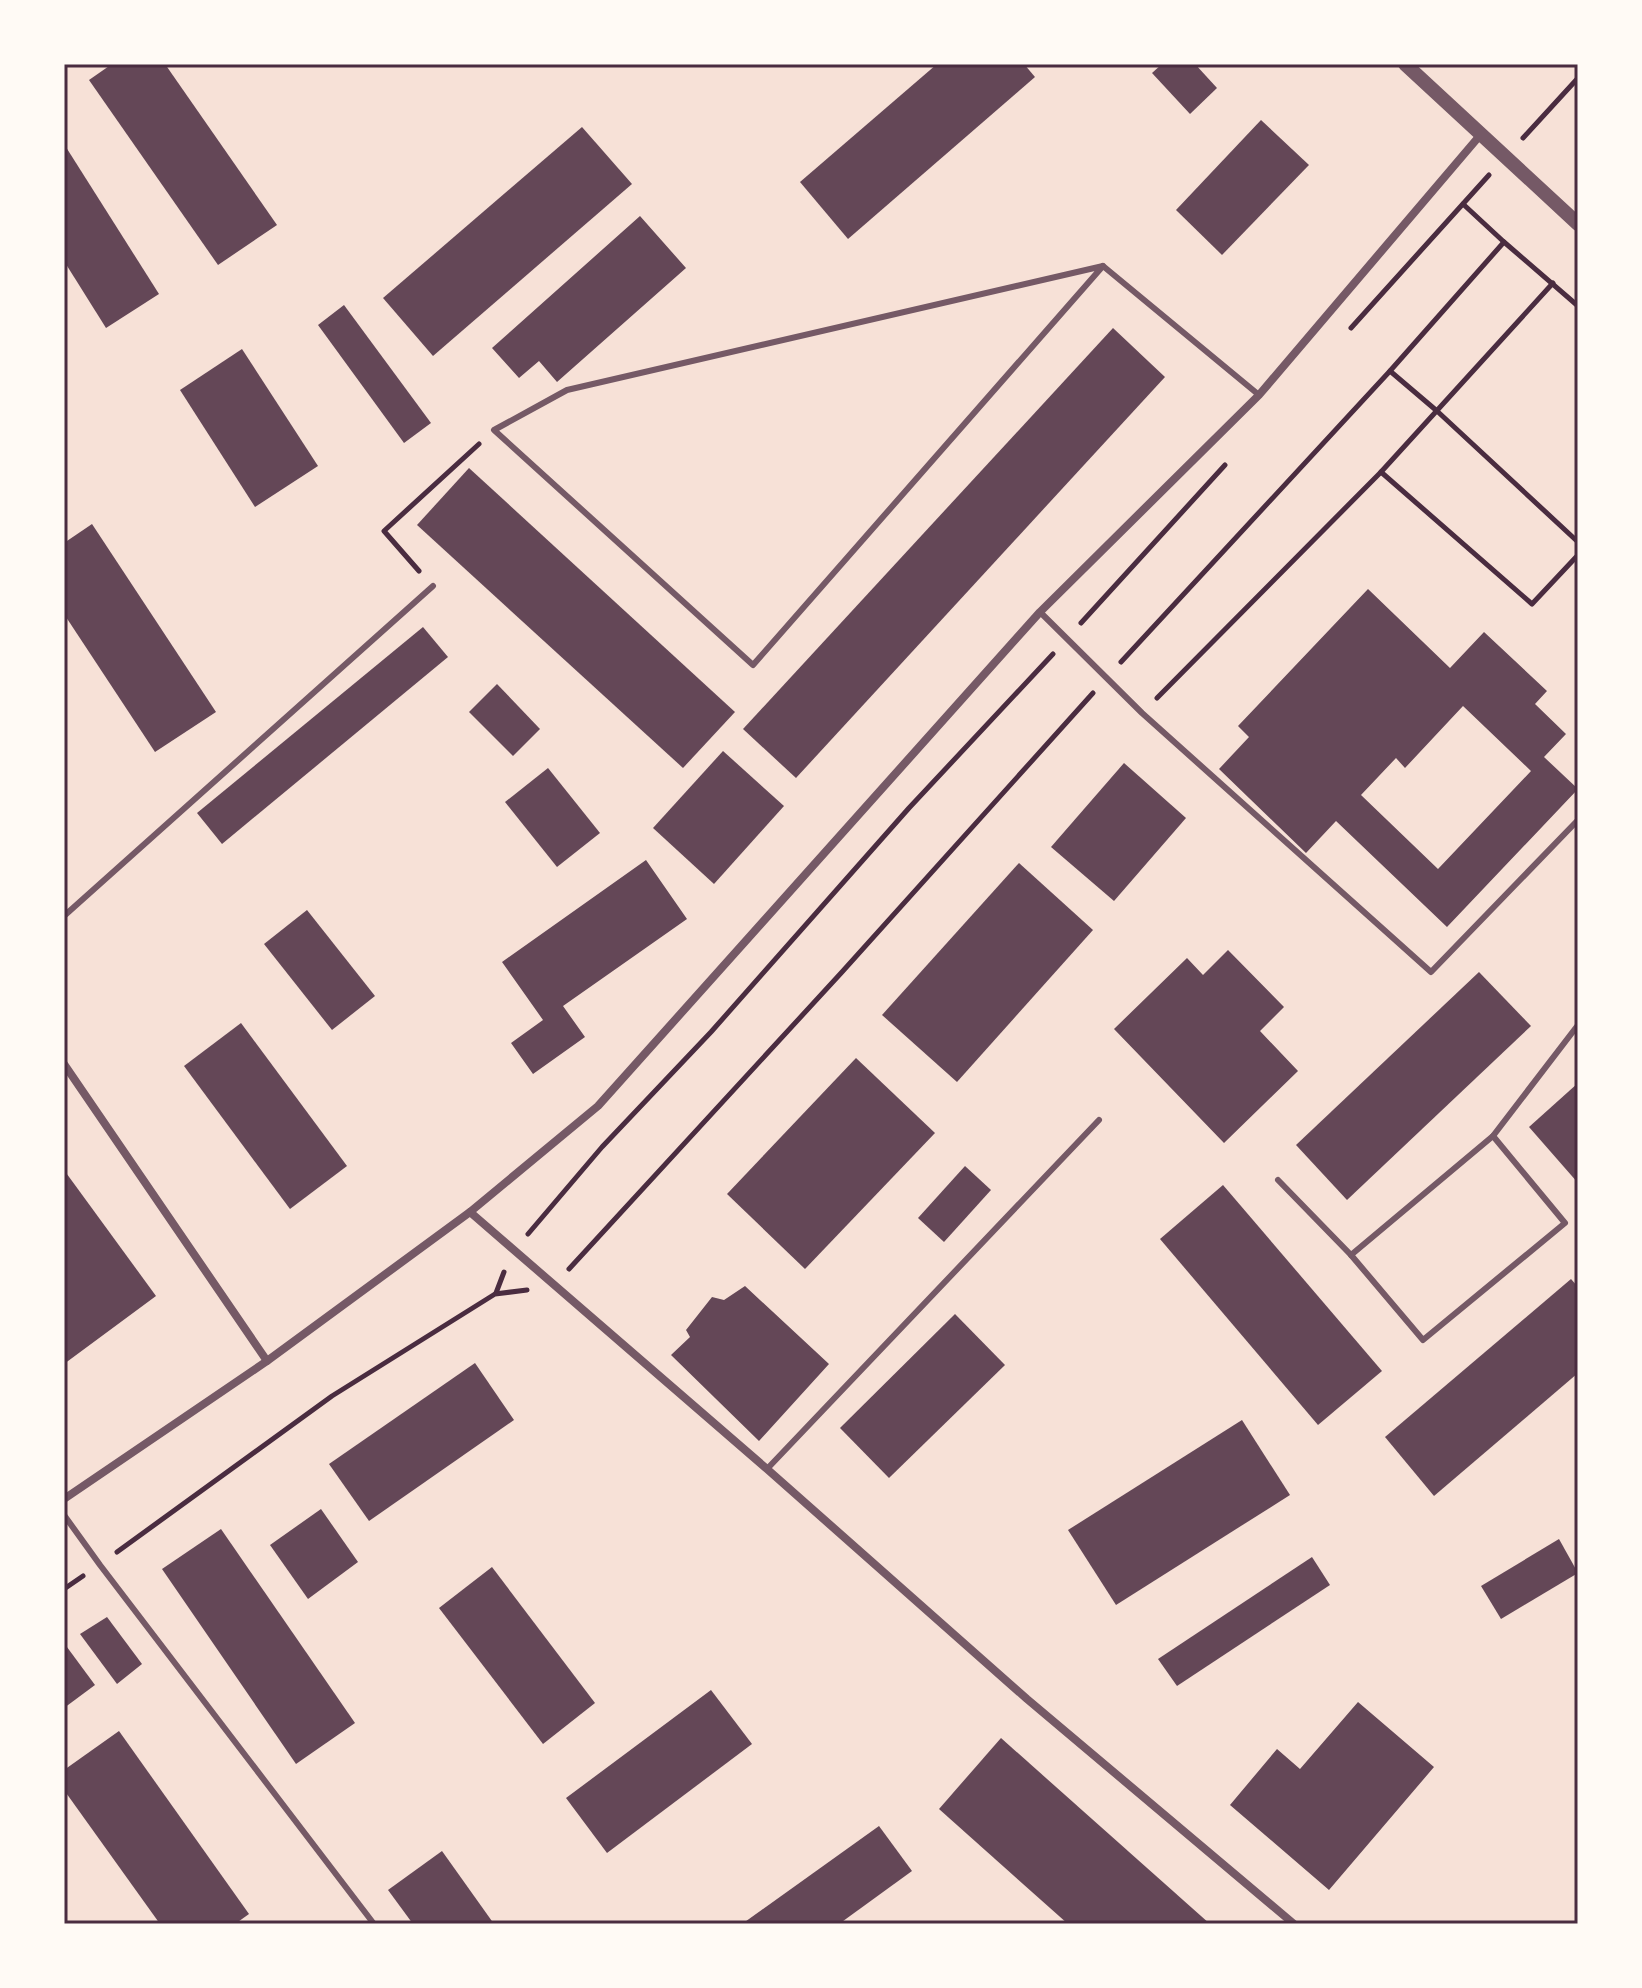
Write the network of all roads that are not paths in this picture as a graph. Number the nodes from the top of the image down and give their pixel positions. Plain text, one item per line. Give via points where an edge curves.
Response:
1 (1405, 64) edge
2 (1482, 133) junction
3 (1578, 224) edge
4 (1103, 266) junction
5 (1259, 395) junction
6 (433, 586) road end
7 (1040, 612) junction
8 (1578, 820) edge
9 (64, 916) edge
10 (1578, 1025) edge
11 (64, 1064) edge
12 (1099, 1120) dead end
13 (1493, 1136) junction
14 (1278, 1180) dead end
15 (470, 1212) junction
16 (1351, 1255) junction
17 (267, 1361) junction
18 (767, 1469) junction
19 (64, 1499) edge
20 (64, 1515) edge
21 (374, 1924) edge
22 (1294, 1924) edge

1 - 2 street
2 - 3 street
2 - 5 street
4 - 4 lane via 753,665 494,430 567,390
4 - 5 lane
5 - 7 street
6 - 9 lane
7 - 8 lane via 1105,679 1431,972
7 - 15 street via 598,1106
10 - 13 lane
11 - 17 street
12 - 18 lane
13 - 16 lane
13 - 16 lane via 1565,1223 1423,1340
14 - 16 lane
15 - 17 street
15 - 18 street
17 - 19 street
18 - 22 street via 1027,1699
20 - 21 lane

